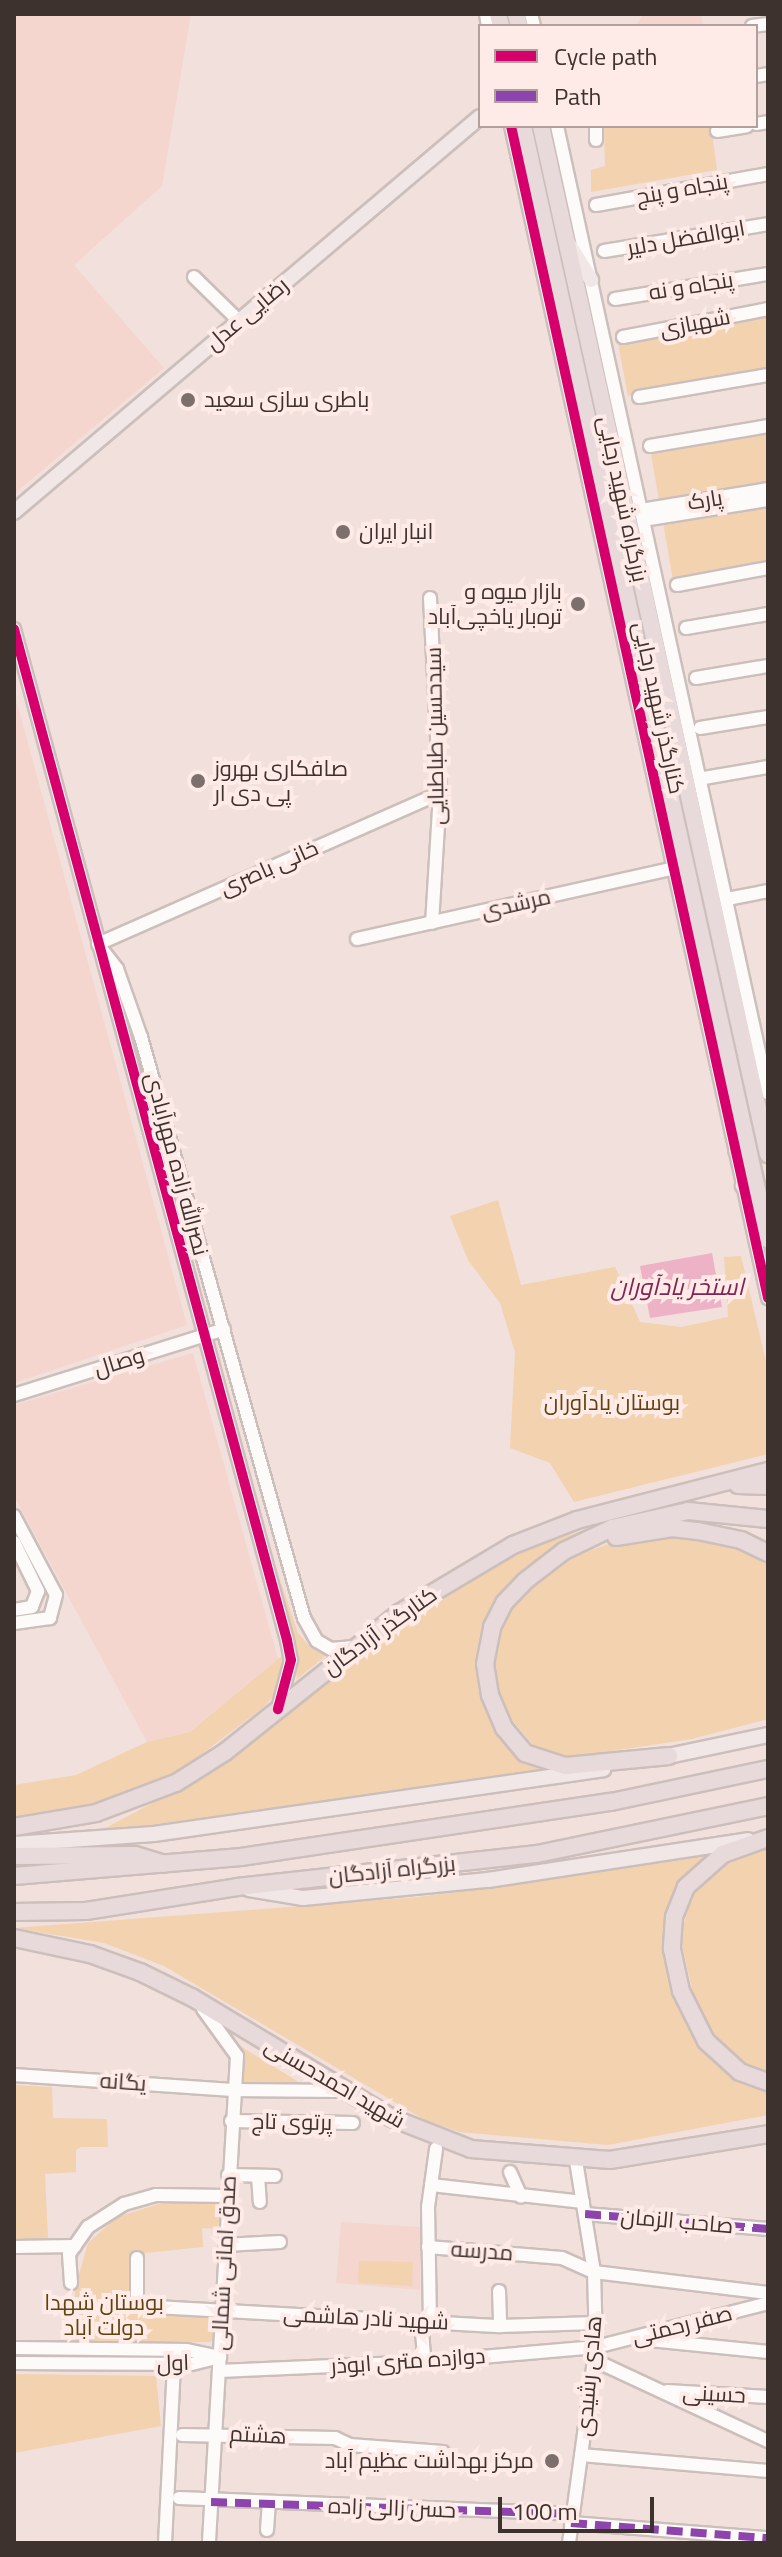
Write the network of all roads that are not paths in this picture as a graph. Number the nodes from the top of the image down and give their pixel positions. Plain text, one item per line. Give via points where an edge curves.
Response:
1 (478, 119) edge
2 (511, 128) edge
3 (523, 128) edge
4 (541, 128) edge
5 (557, 128) edge
6 (596, 128) edge
7 (735, 128) edge
8 (717, 131) dead end
9 (596, 140) dead end
10 (768, 174) edge
11 (596, 205) dead end
12 (768, 224) edge
13 (566, 239) junction
14 (604, 251) dead end
15 (768, 274) edge
16 (194, 277) dead end
17 (591, 280) junction
18 (615, 299) dead end
19 (768, 309) edge
20 (239, 321) junction
21 (623, 337) dead end
22 (768, 375) edge
23 (639, 397) dead end
24 (768, 426) edge
25 (650, 446) dead end
26 (768, 489) edge
27 (768, 500) edge
28 (14, 512) edge
29 (645, 514) junction
30 (768, 568) edge
31 (677, 585) dead end
32 (430, 598) dead end
33 (768, 614) edge
34 (686, 628) dead end
35 (14, 629) edge
36 (768, 666) edge
37 (696, 678) dead end
38 (768, 717) edge
39 (700, 728) dead end
40 (768, 767) edge
41 (704, 778) dead end
42 (440, 793) junction
43 (674, 868) junction
44 (768, 891) edge
45 (727, 899) junction
46 (432, 923) junction
47 (357, 939) dead end
48 (98, 944) junction
49 (768, 1093) edge
50 (736, 1150) junction
51 (768, 1154) edge
52 (751, 1165) junction
53 (743, 1185) junction
54 (768, 1239) edge
55 (768, 1298) edge
56 (224, 1329) junction
57 (204, 1335) junction
58 (14, 1395) edge
59 (768, 1471) edge
60 (720, 1485) junction
61 (768, 1486) edge
62 (14, 1516) edge
63 (768, 1519) edge
64 (14, 1542) edge
65 (564, 1551) junction
66 (768, 1553) edge
67 (14, 1610) edge
68 (14, 1623) edge
69 (358, 1646) junction
70 (278, 1709) junction
71 (768, 1735) edge
72 (669, 1756) junction
73 (768, 1769) edge
74 (768, 1806) edge
75 (14, 1827) edge
76 (768, 1837) edge
77 (14, 1844) edge
78 (14, 1856) edge
79 (169, 1866) junction
80 (14, 1876) edge
81 (237, 1887) junction
82 (14, 1912) edge
83 (14, 1938) edge
84 (193, 1998) junction
85 (14, 2075) edge
86 (768, 2082) edge
87 (232, 2090) junction
88 (342, 2091) junction
89 (231, 2121) junction
90 (353, 2123) dead end
91 (768, 2134) edge
92 (436, 2149) dead end
93 (576, 2161) junction
94 (510, 2172) dead end
95 (228, 2175) junction
96 (258, 2176) junction
97 (275, 2176) dead end
98 (431, 2185) junction
99 (227, 2196) junction
100 (521, 2197) junction
101 (260, 2202) dead end
102 (584, 2208) junction
103 (768, 2229) edge
104 (280, 2242) dead end
105 (225, 2245) junction
106 (75, 2246) junction
107 (14, 2247) edge
108 (428, 2247) junction
109 (137, 2258) dead end
110 (594, 2272) junction
111 (71, 2283) dead end
112 (499, 2291) dead end
113 (768, 2293) edge
114 (768, 2303) edge
115 (224, 2310) junction
116 (426, 2321) junction
117 (596, 2323) junction
118 (500, 2326) junction
119 (631, 2338) junction
120 (14, 2348) edge
121 (768, 2352) edge
122 (595, 2353) junction
123 (424, 2354) dead end
124 (14, 2363) edge
125 (174, 2364) junction
126 (220, 2364) junction
127 (661, 2391) junction
128 (768, 2397) edge
129 (215, 2433) junction
130 (182, 2435) dead end
131 (768, 2441) edge
132 (443, 2452) dead end
133 (581, 2455) junction
134 (768, 2471) edge
135 (179, 2498) dead end
136 (211, 2502) junction
137 (269, 2504) junction
138 (572, 2519) junction
139 (267, 2530) dead end
140 (768, 2538) edge
141 (165, 2543) edge
142 (209, 2543) edge
143 (569, 2543) edge

1 - 20 main road, رضایی عدل
2 - 43 street, کنارگذر شهید رجایی
3 - 52 highway, بزرگراه شهید رجایی
4 - 13 highway, بزرگراه شهید رجایی
5 - 17 street, کنارگذر شهید رجایی
6 - 9 street
7 - 8 street
10 - 11 street, پنجاه و پنج
12 - 14 street, ابوالفضل دلیر
13 - 17 main road
13 - 51 highway, بزرگراه شهید رجایی
15 - 18 street, پنجاه و نه
16 - 20 street
17 - 29 street, کنارگذر شهید رجایی
19 - 21 street, شهبازی
20 - 28 main road, رضایی عدل
22 - 23 street
24 - 25 street
26 - 29 street, پارک
27 - 29 street, پارک
29 - 45 street, کنارگذر شهید رجایی
30 - 31 street
32 - 42 street, سیدحسین طباطبایی
33 - 34 street
35 - 48 street, نصرالله زاده مهرآبادی
36 - 37 street
38 - 39 street
40 - 41 street
42 - 46 street, سیدحسین طباطبایی
42 - 48 street, خانی باصری
43 - 46 street, مرشدی
43 - 50 street, کنارگذر شهید رجایی
44 - 45 street
45 - 49 street, کنارگذر شهید رجایی
46 - 47 street, مرشدی
48 - 56 street, نصرالله زاده مهرآبادی via 117,969 141,1037
48 - 57 street, نصرالله زاده مهرآبادی
50 - 52 main road
50 - 53 street, کنارگذر شهید رجایی
52 - 53 main road
52 - 54 highway, بزرگراه شهید رجایی
53 - 55 street, کنارگذر شهید رجایی
56 - 57 street, وصال
56 - 69 street, نصرالله زاده مهرآبادی via 304,1618 317,1641 331,1649
57 - 58 street, وصال
57 - 70 street, نصرالله زاده مهرآبادی via 291,1660
59 - 60 highway, کنارگذر آزادگان
60 - 61 highway
60 - 69 highway, کنارگذر آزادگان via 577,1520 513,1545 429,1594
62 - 68 street via 56,1595 50,1618
63 - 65 highway via 711,1511 664,1514 612,1528
64 - 67 street via 38,1591 32,1607
65 - 66 highway via 628,1533 672,1528 722,1534
65 - 72 highway via 514,1589 492,1627 486,1678 504,1728 525,1753 544,1763 575,1766
69 - 70 highway, کنارگذر آزادگان
70 - 75 highway, کنارگذر آزادگان via 225,1752 152,1794 96,1813
71 - 72 main road
72 - 77 main road via 321,1812 154,1834
73 - 79 highway, بزرگراه آزادگان via 611,1802
74 - 81 highway, بزرگراه آزادگان via 537,1854
76 - 81 main road via 503,1878 318,1896
76 - 86 highway via 723,1854 686,1887 674,1917 672,1949 681,1991 706,2041 740,2072
78 - 79 highway via 135,1855
79 - 80 highway, بزرگراه آزادگان
81 - 82 highway, بزرگراه آزادگان via 86,1911
83 - 84 highway, شهید احمدحسنی via 90,1954
84 - 87 street, صدق امانی شمالی via 237,2056
84 - 88 highway, شهید احمدحسنی
85 - 87 street, یگانه
87 - 88 street, یگانه
87 - 89 street, صدق امانی شمالی
88 - 93 highway, شهید احمدحسنی via 401,2122 471,2149
89 - 90 street, پرتوی تاج
89 - 95 street, صدق امانی شمالی
91 - 93 highway, شهید احمدحسنی
92 - 98 street, مدرسه
93 - 102 street, هادی رشیدی
94 - 100 street
95 - 96 street
95 - 99 street, صدق امانی شمالی
96 - 97 street
96 - 101 street
98 - 100 street, صاحب الزمان
98 - 108 street, مدرسه
99 - 105 street, صدق امانی شمالی
99 - 106 street via 156,2195 124,2204 88,2227
100 - 102 street, صاحب الزمان
102 - 103 street, صاحب الزمان
102 - 110 street, هادی رشیدی
104 - 105 street
105 - 115 street, صدق امانی شمالی
106 - 107 street
106 - 111 street via 69,2254
108 - 110 street, مدرسه via 562,2258
108 - 116 street
109 - 115 street, شهید نادر هاشمی via 137,2306
110 - 113 street, مدرسه
110 - 117 street, هادی رشیدی
112 - 118 street
114 - 119 street, صفر رحمتی
115 - 116 street, شهید نادر هاشمی
115 - 126 street, صدق امانی شمالی
116 - 118 street, شهید نادر هاشمی
116 - 123 street
117 - 118 street, شهید نادر هاشمی
117 - 122 street, هادی رشیدی
119 - 121 street
119 - 122 street, صفر رحمتی
120 - 126 street, اول via 187,2350
122 - 126 street, دوازده متری ابوذر
122 - 127 street
122 - 133 street, هادی رشیدی
124 - 125 street, اول
125 - 126 street, اول
125 - 141 street
126 - 129 street, صدق امانی شمالی
127 - 128 street, حسینی
127 - 131 street
129 - 130 street, هشتم
129 - 132 street, هشتم via 335,2438 350,2445
129 - 136 street, صدق امانی شمالی
133 - 134 street
133 - 138 street, هادی رشیدی
135 - 136 street, حسن زالی زاده
136 - 137 street, حسن زالی زاده
136 - 142 street, صدق امانی شمالی
137 - 138 street, حسن زالی زاده
137 - 139 street
138 - 140 street, حسن زالی زاده
138 - 143 street, هادی رشیدی

